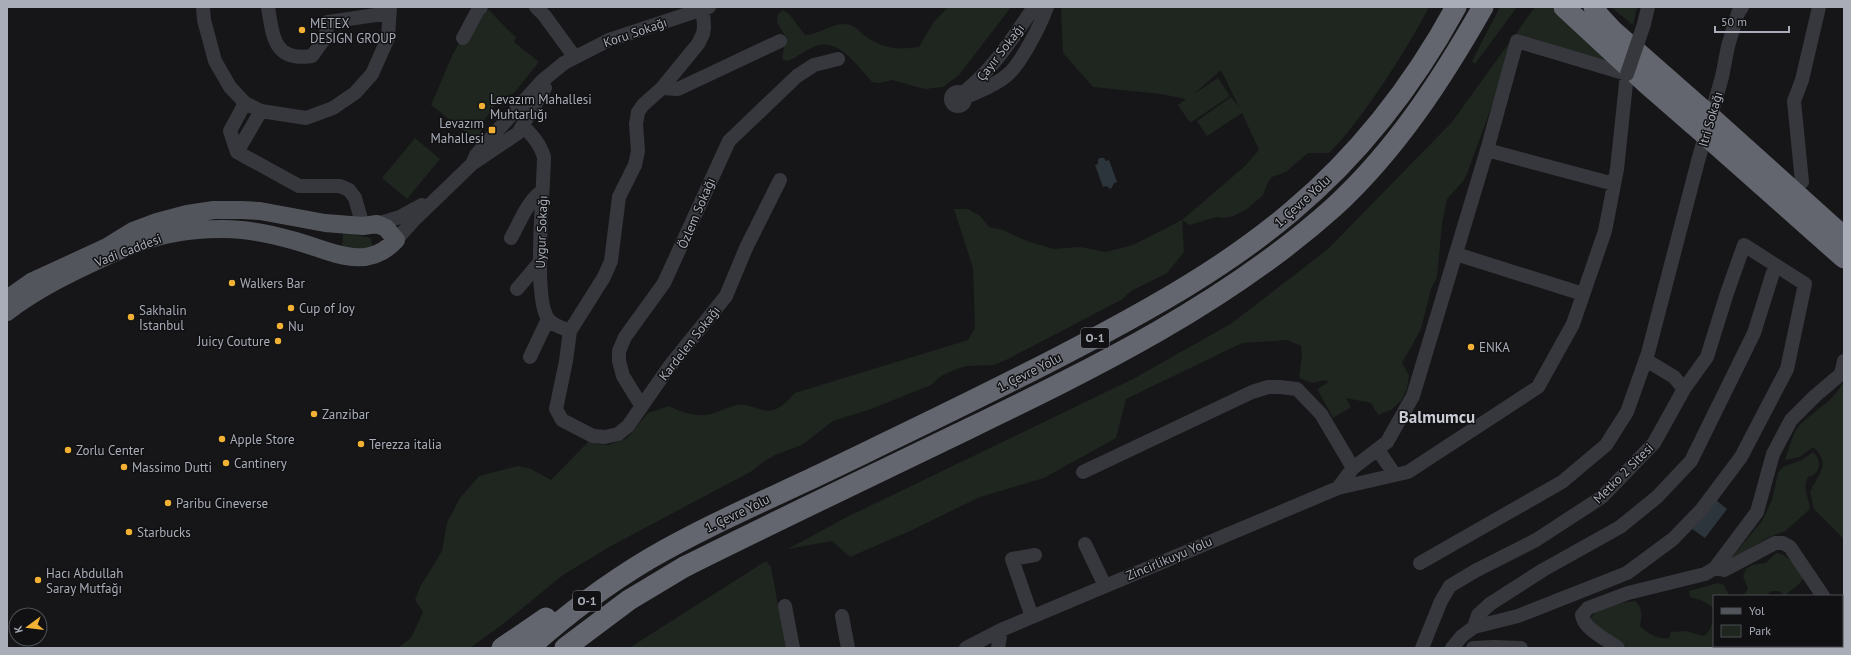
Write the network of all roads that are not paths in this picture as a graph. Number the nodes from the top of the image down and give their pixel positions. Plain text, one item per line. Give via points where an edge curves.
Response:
1 (203, 7) edge
2 (268, 7) edge
3 (481, 7) edge
4 (1034, 7) edge
5 (1047, 7) edge
6 (1456, 7) edge
7 (1483, 7) edge
8 (1564, 7) edge
9 (1594, 7) edge
10 (1648, 7) edge
11 (1742, 7) edge
12 (1819, 7) edge
13 (697, 9) edge
14 (390, 10) edge
15 (541, 10) edge
16 (462, 38) dead end
17 (780, 41) dead end
18 (838, 59) dead end
19 (569, 60) junction
20 (1627, 74) junction
21 (662, 88) junction
22 (245, 103) junction
23 (261, 111) junction
24 (514, 114) junction
25 (1699, 118) junction
26 (523, 125) junction
27 (502, 126) junction
28 (512, 138) junction
29 (1487, 150) junction
30 (237, 152) junction
31 (472, 164) junction
32 (780, 180) dead end
33 (1802, 182) dead end
34 (1614, 184) junction
35 (542, 191) junction
36 (438, 196) junction
37 (370, 225) junction
38 (1844, 237) edge
39 (511, 238) dead end
40 (396, 240) junction
41 (1456, 254) junction
42 (375, 256) junction
43 (1844, 258) edge
44 (539, 263) junction
45 (1775, 266) junction
46 (31, 282) junction
47 (7, 290) edge
48 (517, 290) dead end
49 (1583, 294) junction
50 (7, 299) edge
51 (7, 312) edge
52 (548, 319) junction
53 (570, 331) junction
54 (530, 357) dead end
55 (1646, 360) junction
56 (1844, 361) edge
57 (1684, 388) junction
58 (641, 406) junction
59 (1378, 450) junction
60 (1353, 468) junction
61 (1083, 472) dead end
62 (1401, 474) junction
63 (1338, 488) junction
64 (1085, 544) dead end
65 (1035, 555) dead end
66 (648, 559) junction
67 (1420, 563) dead end
68 (1715, 568) junction
69 (1105, 586) junction
70 (1822, 595) edge
71 (785, 606) dead end
72 (842, 616) dead end
73 (1032, 617) junction
74 (1474, 626) junction
75 (1001, 630) junction
76 (502, 648) edge
77 (529, 648) edge
78 (565, 648) edge
79 (793, 648) edge
80 (848, 648) edge
81 (966, 648) edge
82 (998, 648) edge
83 (1422, 648) edge
84 (1452, 648) edge
85 (1473, 648) edge
86 (1521, 648) edge
87 (1618, 648) edge

1 - 22 street via 215,61 230,87
2 - 14 street via 276,44 289,56 301,58 312,56 325,38 328,22
3 - 16 street
4 - 5 street, Çayır Sokağı via 998,59 964,96 990,86 1008,75 1019,62
6 - 66 highway, 1. Çevre Yolu / O-1 via 1414,76 1358,148 1293,211 1228,260 1195,282 1036,369 709,526
7 - 78 highway, 1. Çevre Yolu / O-1 via 1438,83 1393,142 1335,206 1259,267 1170,325 1068,380 684,567 629,600
8 - 25 highway via 1646,84
9 - 25 highway via 1598,16
10 - 20 street, bridge
11 - 55 street, Itri Sokağı via 1728,46 1722,77
12 - 33 street via 1802,80 1794,101
13 - 19 street, Koru Sokağı via 609,40
13 - 21 street via 704,27 701,39
14 - 23 street via 388,38 372,74 355,93 333,108 306,118
15 - 19 street
17 - 21 street via 678,89
18 - 58 street, Özlem Sokağı via 814,65 797,76 728,140 664,283 625,337 619,351 623,376
19 - 24 street, Koru Sokağı via 542,81
19 - 26 street, Koru Sokağı via 545,88
20 - 29 street via 1517,42
20 - 34 street
21 - 53 street via 638,112 638,151 635,164 619,196 611,261 604,277
22 - 23 street
22 - 30 street via 230,131
23 - 30 street
24 - 26 street, Uygur Sokağı
24 - 27 street, Koru Sokağı
25 - 38 highway, bridge
25 - 43 highway, bridge
26 - 28 street, Koru Sokağı
26 - 35 street, Uygur Sokağı via 541,148 544,158
27 - 28 street
27 - 31 street, Koru Sokağı via 476,155
28 - 31 street, Koru Sokağı
29 - 34 street
29 - 41 street
30 - 37 street via 299,186 340,186 349,190
31 - 36 street, Koru Sokağı
32 - 58 street, Kardelen Sokağı via 746,248 726,296
34 - 49 street via 1604,231
35 - 39 street via 528,206
35 - 44 street, Uygur Sokağı
36 - 37 street, Koru Sokağı via 400,217
36 - 40 street, Koru Sokağı
37 - 40 main road via 386,228
37 - 42 main road via 378,240 379,248
37 - 46 main road, Vadi Caddesi via 325,223 260,211 214,210 187,214 134,231 107,247
40 - 42 main road
41 - 49 street
41 - 59 street via 1413,396 1387,442
42 - 51 main road, Vadi Caddesi via 364,258 338,254 294,240 244,230 224,229 170,234 143,241 88,265 49,284
44 - 48 street
44 - 52 street, Uygur Sokağı via 543,304
45 - 57 street, Metko 2 Sitesi via 1744,245 1706,357
45 - 74 street, Metko 2 Sitesi via 1754,333 1691,461 1657,497 1620,527 1543,570 1490,604 1478,615
45 - 74 street, Metko 2 Sitesi via 1805,284 1787,369 1741,457 1702,509 1673,539 1627,573 1518,616
46 - 47 main road
46 - 50 main road
49 - 62 street via 1573,324 1538,388
52 - 53 street
52 - 54 street
53 - 58 street, Kardelen Sokağı via 556,409 562,420 593,436 605,437 618,434 628,426
55 - 57 street via 1674,377
55 - 67 street, Itri Sokağı via 1627,412 1606,445 1562,482
56 - 68 street via 1841,374 1791,420 1773,454 1757,512
57 - 83 street, Metko 2 Sitesi via 1654,443 1602,497 1536,540 1450,586 1441,601
59 - 60 street
59 - 62 street
60 - 61 street via 1321,414 1298,389 1280,387 1252,392
60 - 63 street
62 - 63 street, Zincirlikuyu Yolu
63 - 69 street, Zincirlikuyu Yolu
64 - 69 street
65 - 73 street via 1012,559
66 - 76 highway via 608,578 570,601
66 - 77 highway, 1. Çevre Yolu / O-1 via 581,606
68 - 70 street via 1724,570 1775,543 1783,543 1790,547
68 - 87 street via 1705,574 1628,593 1588,608 1582,615 1583,621
69 - 73 street, Zincirlikuyu Yolu
71 - 79 street
72 - 80 street
73 - 75 street, Zincirlikuyu Yolu
74 - 84 street, Metko 2 Sitesi
75 - 81 street, Zincirlikuyu Yolu
75 - 82 street
85 - 86 street

